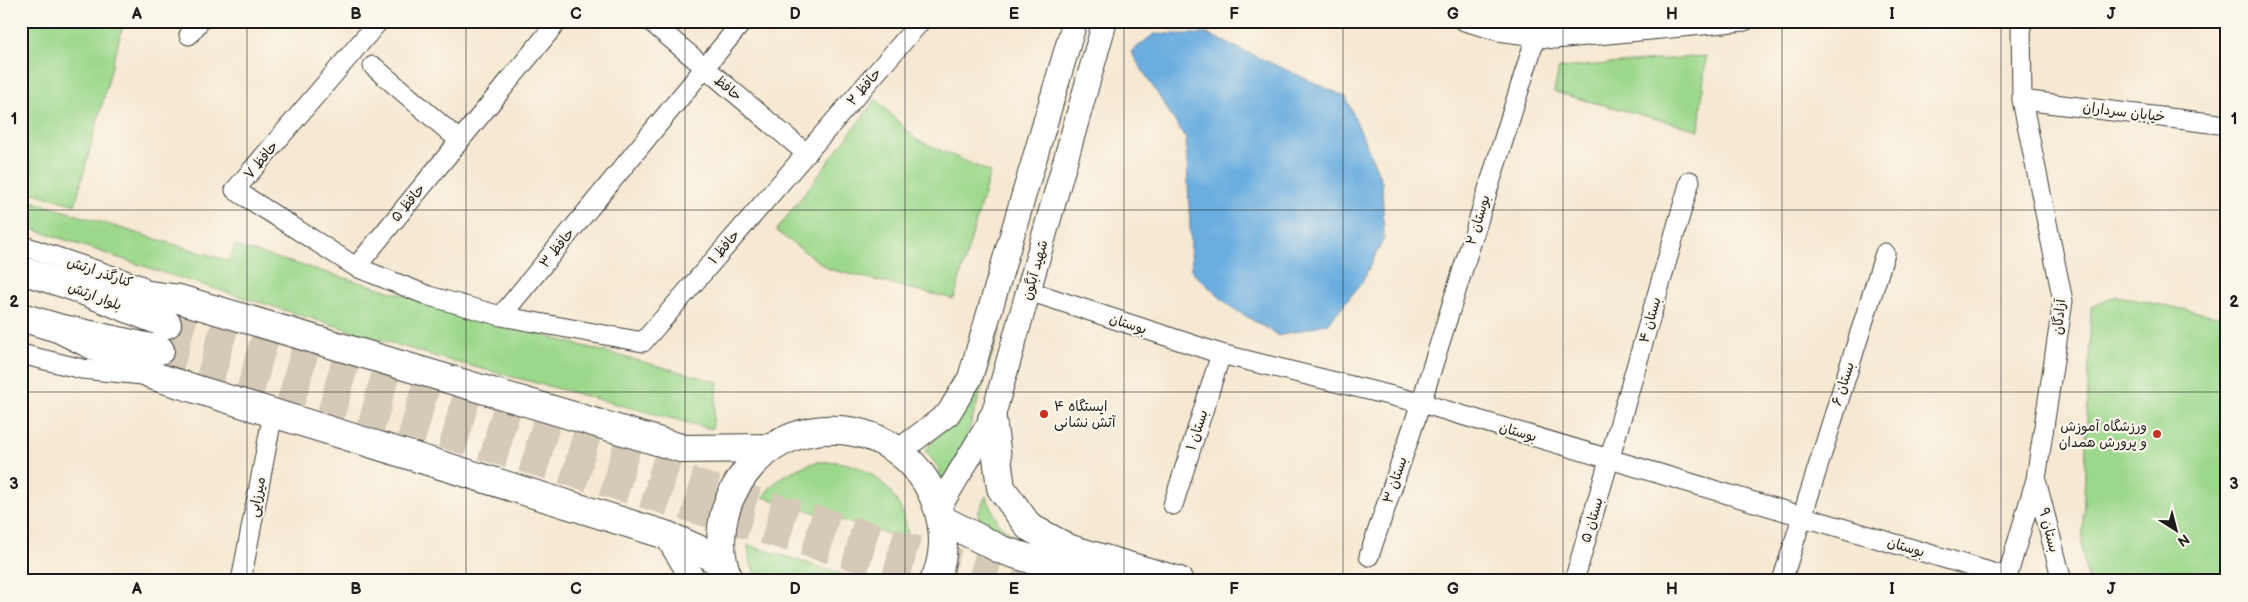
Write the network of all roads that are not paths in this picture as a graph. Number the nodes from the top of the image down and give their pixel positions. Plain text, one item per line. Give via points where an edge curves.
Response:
1 (379, 21) edge
2 (558, 21) edge
3 (650, 21) edge
4 (743, 21) edge
5 (921, 21) edge
6 (1075, 21) edge
7 (1105, 21) edge
8 (1464, 21) edge
9 (1745, 21) edge
10 (2021, 21) edge
11 (1688, 24) edge
12 (1497, 26) edge
13 (1536, 36) junction
14 (373, 66) dead end
15 (703, 68) junction
16 (2022, 100) junction
17 (2227, 125) edge
18 (460, 141) junction
19 (1038, 146) junction
20 (807, 154) junction
21 (1067, 154) junction
22 (1690, 181) dead end
23 (21, 245) edge
24 (1885, 253) dead end
25 (356, 267) junction
26 (21, 270) edge
27 (69, 285) junction
28 (1028, 291) junction
29 (179, 299) junction
30 (501, 316) junction
31 (21, 318) edge
32 (58, 328) junction
33 (21, 354) edge
34 (1221, 354) junction
35 (157, 376) junction
36 (1421, 403) junction
37 (273, 413) junction
38 (992, 419) junction
39 (769, 448) junction
40 (899, 451) junction
41 (1610, 459) junction
42 (2036, 479) junction
43 (1173, 505) dead end
44 (939, 513) junction
45 (1802, 516) junction
46 (666, 535) junction
47 (1369, 556) dead end
48 (726, 574) edge
49 (2006, 579) edge
50 (241, 581) edge
51 (694, 581) edge
52 (934, 581) edge
53 (1100, 581) edge
54 (1179, 581) edge
55 (1574, 581) edge
56 (1782, 581) edge
57 (2062, 581) edge

1 - 25 street, حافظ ۷ via 236,190
2 - 18 street, حافظ ۵
3 - 15 street, حافظ
4 - 15 street, حافظ ۳
5 - 20 street, حافظ ۲
6 - 19 main road
7 - 21 main road, شهید آبگون
8 - 12 street
9 - 11 street
10 - 16 street, آزادگان
11 - 13 street via 1555,39
12 - 13 street
13 - 36 street, بوستان ۲
14 - 18 street
15 - 20 street, حافظ
15 - 30 street, حافظ ۳
16 - 17 street, خیابان سرداران
16 - 42 street, آزادگان via 2062,301
18 - 25 street, حافظ ۵
19 - 21 main road
19 - 40 main road via 970,378 948,414
20 - 30 street, حافظ ۱ via 643,342
21 - 28 main road, شهید آبگون
22 - 41 street, بستان ۴
23 - 29 street, کنارگذر ارتش
24 - 45 street, بستان ۶
25 - 30 street via 429,296
26 - 27 highway, بلوار ارتش
27 - 29 highway
27 - 32 highway, بلوار ارتش via 164,337
28 - 34 street, بوستان
28 - 38 main road, شهید آبگون
29 - 39 highway via 684,449
31 - 32 highway, بلوار ارتش
32 - 35 highway
33 - 35 street via 82,369
34 - 36 street, بوستان
34 - 43 street, بستان ۱
35 - 37 highway
36 - 41 street, بوستان
36 - 47 street, بستان ۳
37 - 46 highway
37 - 50 street, میرزایی
38 - 44 main road, شهید آبگون
38 - 54 highway via 1001,488 1029,527 1070,549
39 - 40 highway via 800,433 835,428 868,434
39 - 48 highway via 737,482 727,503 722,526
40 - 44 highway via 923,476
41 - 45 street, بوستان
41 - 55 street, بستان ۵
42 - 49 street, آزادگان
42 - 57 street, بستان ۹
44 - 52 highway via 943,530 942,553
44 - 53 highway via 1002,550
45 - 49 street, بوستان
45 - 56 street, بستان ۶
46 - 48 highway via 698,549
46 - 51 main road

